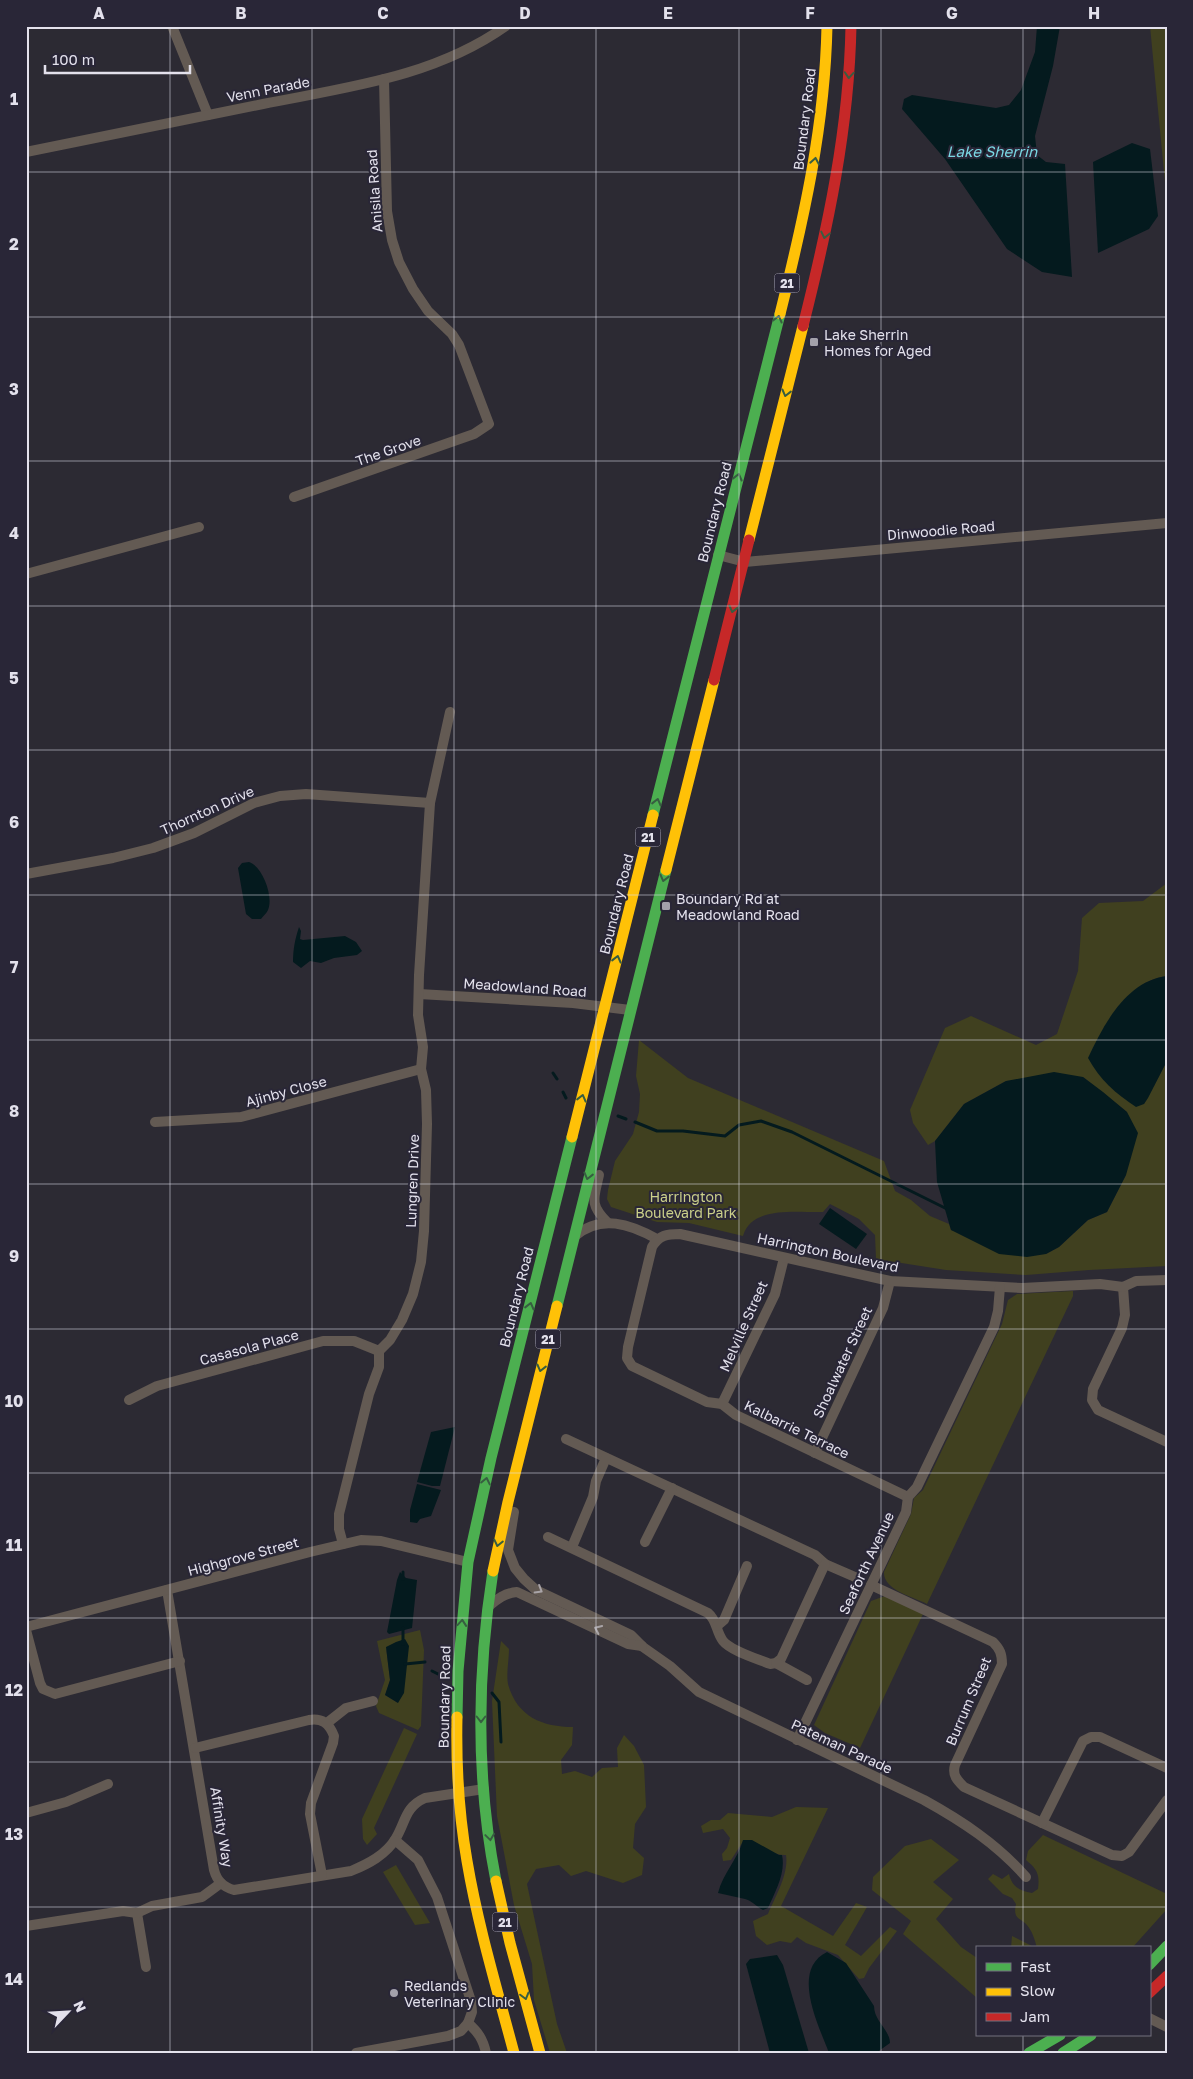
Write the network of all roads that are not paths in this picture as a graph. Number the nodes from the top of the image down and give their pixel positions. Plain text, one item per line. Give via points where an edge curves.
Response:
1 (172, 26) edge
2 (506, 26) edge
3 (827, 26) edge
4 (851, 26) edge
5 (384, 79) junction
6 (208, 115) junction
7 (26, 152) edge
8 (489, 424) joint
9 (294, 497) dead end
10 (1167, 523) edge
11 (199, 527) dead end
12 (718, 555) junction
13 (745, 562) junction
14 (26, 574) edge
15 (450, 712) dead end
16 (430, 803) junction
17 (26, 874) edge
18 (419, 994) junction
19 (606, 1006) junction
20 (630, 1010) junction
21 (620, 1049) junction
22 (421, 1070) junction
23 (155, 1122) dead end
24 (607, 1222) junction
25 (573, 1238) junction
26 (657, 1239) junction
27 (784, 1258) junction
28 (1167, 1280) edge
29 (890, 1281) junction
30 (1000, 1287) junction
31 (1123, 1287) junction
32 (379, 1351) junction
33 (129, 1400) dead end
34 (722, 1404) junction
35 (566, 1438) dead end
36 (1167, 1442) edge
37 (815, 1454) junction
38 (606, 1458) junction
39 (516, 1467) junction
40 (672, 1488) junction
41 (908, 1497) junction
42 (548, 1537) dead end
43 (645, 1542) dead end
44 (343, 1544) junction
45 (572, 1547) junction
46 (468, 1562) junction
47 (825, 1564) junction
48 (747, 1566) dead end
49 (855, 1577) dead end
50 (871, 1585) junction
51 (167, 1590) junction
52 (488, 1607) junction
53 (717, 1626) junction
54 (26, 1629) edge
55 (643, 1647) junction
56 (180, 1661) junction
57 (776, 1663) junction
58 (807, 1680) dead end
59 (373, 1701) dead end
60 (327, 1724) junction
61 (797, 1740) junction
62 (195, 1748) junction
63 (1167, 1768) edge
64 (108, 1784) dead end
65 (484, 1789) junction
66 (460, 1793) junction
67 (1167, 1800) edge
68 (26, 1813) edge
69 (1042, 1822) junction
70 (395, 1840) junction
71 (322, 1875) junction
72 (1026, 1877) dead end
73 (221, 1883) junction
74 (137, 1913) junction
75 (26, 1926) edge
76 (1167, 1946) edge
77 (1150, 1964) edge
78 (146, 1967) dead end
79 (1167, 1976) edge
80 (1150, 1992) edge
81 (1150, 2018) edge
82 (468, 2023) junction
83 (1167, 2027) edge
84 (1058, 2036) edge
85 (1089, 2036) edge
86 (356, 2053) edge
87 (486, 2053) edge
88 (514, 2053) edge
89 (540, 2053) edge
90 (1029, 2053) edge
91 (1063, 2053) edge

1 - 6 street
2 - 5 street, Venn Parade via 450,59
12 -> 3 highway, Boundary Road / 21 via 812,178 822,123
4 -> 13 highway, 21 via 846,114 828,221
5 - 6 street, Venn Parade
5 - 8 street, Anisila Road via 386,211 392,240 413,289 459,345
6 - 7 street, Venn Parade
8 - 9 street, The Grove via 474,434
10 - 13 street, Dinwoodie Road
11 - 14 street
12 - 13 street, Dinwoodie Road
19 -> 12 highway, Boundary Road / 21
13 -> 20 highway, 21
15 - 16 street, Lungren Drive
16 - 17 street, Thornton Drive via 306,794 280,796 254,803 194,833 153,848
16 - 18 street, Lungren Drive
18 - 19 street, Meadowland Road
18 - 22 street, Lungren Drive via 418,1015 423,1047
19 - 20 street, Meadowland Road
46 -> 19 highway, Boundary Road / 21 via 491,1458
20 - 21 highway, 21
21 - 24 street via 621,1066 593,1201
21 -> 25 highway, 21
22 - 23 street, Ajinby Close via 247,1116
22 - 32 street, Lungren Drive via 426,1090 427,1124 421,1262 402,1320
24 - 25 street via 588,1226
24 - 26 street via 643,1231
25 -> 39 highway, 21
26 - 27 street, Harrington Boulevard via 663,1235 680,1234
26 - 34 street, Kalbarrie Terrace via 652,1247 627,1358 632,1366 706,1402
27 - 29 street, Harrington Boulevard
27 - 34 street, Melville Street via 775,1294
28 - 31 street, Harrington Boulevard via 1136,1281
29 - 30 street, Harrington Boulevard
29 - 37 street, Shoalwater Street via 883,1308
30 - 31 street, Harrington Boulevard via 1100,1284
30 - 41 street, Seaforth Avenue via 994,1327 917,1487
31 - 36 street via 1125,1315 1122,1328 1093,1389 1092,1400 1098,1410
32 - 33 street, Casasola Place via 354,1342 324,1340 157,1386
32 - 44 street via 379,1367 369,1394 339,1514
34 - 37 street, Kalbarrie Terrace via 736,1416
35 - 38 street
37 - 41 street, Kalbarrie Terrace
38 - 40 street
38 - 45 street
39 -> 52 highway, 21 via 496,1550
39 -> 55 street, Pateman Parade via 517,1492 508,1550 515,1568 536,1590 631,1635
40 - 43 street
40 - 47 street via 815,1555
41 - 50 street, Seaforth Avenue via 906,1512
42 - 45 street
44 - 46 street, Highgrove Street via 361,1540 381,1541
44 - 51 street, Highgrove Street
45 - 53 street via 708,1613
66 -> 46 highway, Boundary Road / 21 via 458,1672
47 - 49 street
47 - 57 street via 781,1659
48 - 53 street via 724,1620
50 - 61 street, Seaforth Avenue
50 - 69 street, Burrum Street via 993,1642 998,1648 1002,1664 953,1772 964,1787
51 - 54 street, Highgrove Street
51 - 56 street, Affinity Way
55 -> 52 street, Pateman Parade via 628,1644 517,1592 509,1592
52 -> 65 highway, 21 via 482,1670
53 - 57 street via 721,1639 727,1645 770,1664
54 - 56 street, Highgrove Street via 40,1683 43,1689 55,1694
55 - 61 street, Pateman Parade via 699,1692
56 - 62 street, Affinity Way
57 - 58 street
59 - 60 street via 346,1708
60 - 62 street via 320,1719 309,1720
60 - 71 street via 334,1736 333,1743 310,1814
61 - 72 street, Pateman Parade via 959,1819 1003,1853
62 - 73 street, Affinity Way via 214,1870
63 - 69 street via 1100,1737 1091,1737 1083,1741
64 - 68 street via 66,1802
65 - 66 street
65 -> 89 highway, 21 via 504,1919
66 - 70 street, Affinity Way via 417,1801 409,1808
66 - 88 highway, Boundary Road / 21 via 474,1898
67 - 69 street, Burrum Street via 1135,1846 1122,1856 1112,1856
70 - 71 street, Affinity Way via 369,1864
70 - 82 street via 418,1860 437,1896 471,2001
71 - 73 street, Affinity Way via 234,1890
73 - 74 street via 202,1897 152,1906
74 - 75 street via 123,1911
74 - 78 street
76 - 77 highway
79 - 80 highway
81 - 83 street
82 - 86 street via 461,2031 448,2036
82 - 87 street via 479,2032
84 - 90 highway
85 - 91 highway

